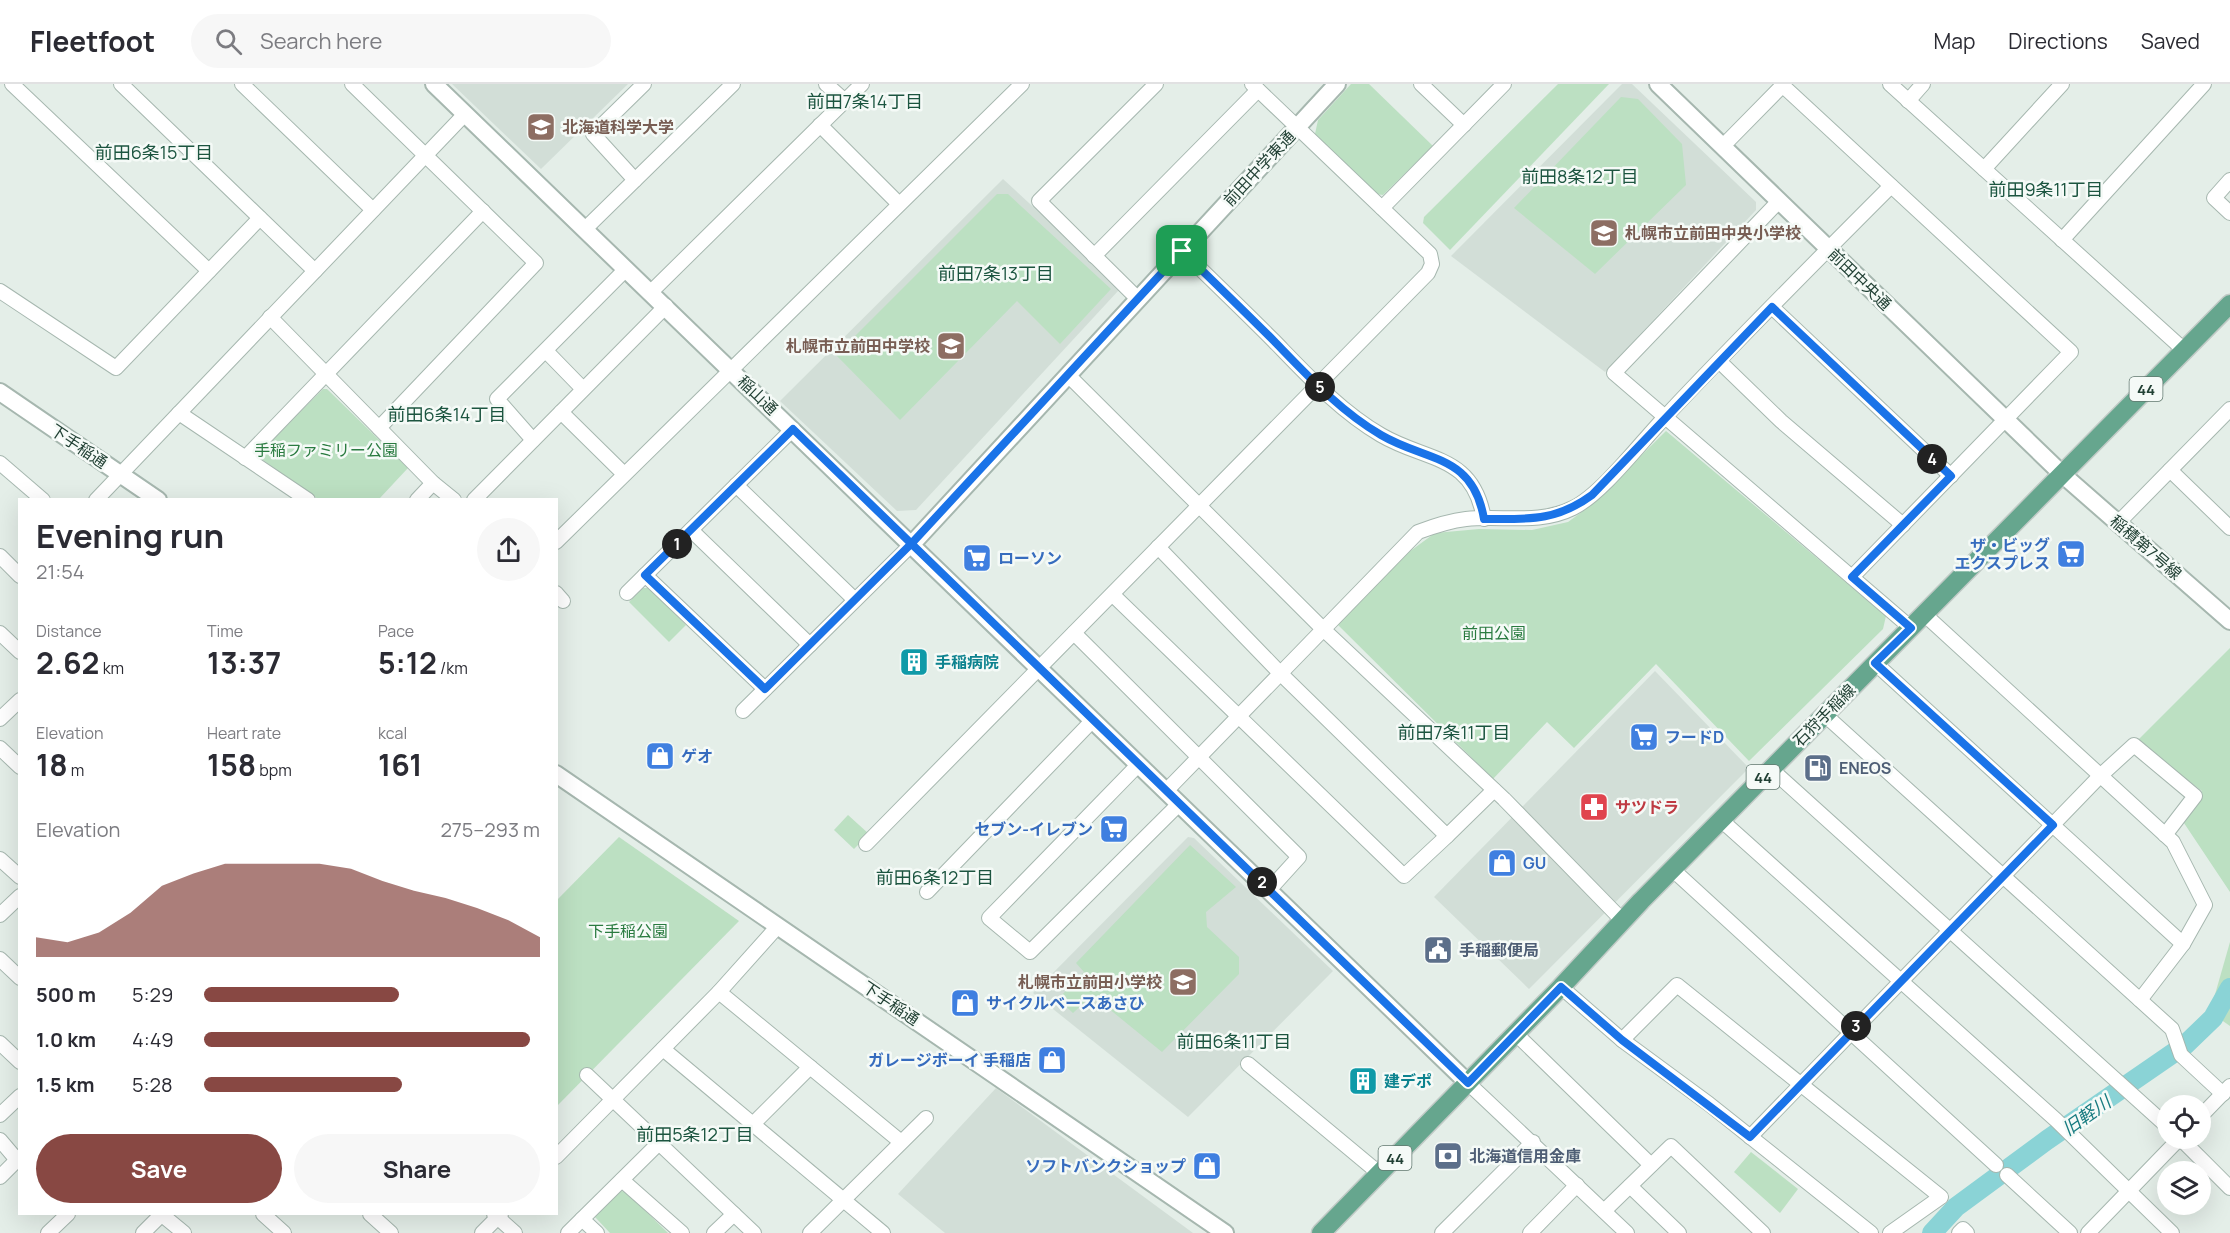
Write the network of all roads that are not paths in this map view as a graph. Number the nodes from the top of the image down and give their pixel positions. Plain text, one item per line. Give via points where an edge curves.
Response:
1 (12, 84) edge
2 (121, 84) edge
3 (243, 84) edge
4 (352, 84) edge
5 (434, 84) edge
6 (644, 84) edge
7 (733, 84) edge
8 (826, 84) edge
9 (862, 84) edge
10 (1022, 84) edge
11 (1156, 84) edge
12 (1337, 84) edge
13 (1421, 84) edge
14 (1504, 84) edge
15 (1659, 84) edge
16 (1783, 84) edge
17 (1890, 84) edge
18 (1923, 84) edge
19 (2062, 84) edge
20 (2204, 84) edge
21 (1255, 87) edge
22 (1908, 100) junction
23 (845, 101) junction
24 (465, 114) junction
25 (820, 125) junction
26 (1464, 125) junction
27 (1297, 127) junction
28 (1723, 146) junction
29 (426, 154) junction
30 (1984, 169) junction
31 (635, 180) junction
32 (2230, 180) edge
33 (1891, 186) junction
34 (1779, 201) junction
35 (899, 204) junction
36 (1382, 208) junction
37 (374, 210) junction
38 (483, 211) junction
39 (2230, 213) edge
40 (260, 218) junction
41 (585, 229) junction
42 (2062, 240) junction
43 (1828, 248) junction
44 (1182, 251) junction
45 (1094, 256) junction
46 (626, 268) junction
47 (209, 271) junction
48 (315, 271) junction
49 (0, 291) edge
50 (651, 292) junction
51 (1138, 299) junction
52 (2230, 304) edge
53 (666, 306) junction
54 (1772, 307) junction
55 (270, 318) junction
56 (2184, 350) junction
57 (546, 351) junction
58 (1719, 361) junction
59 (730, 368) junction
60 (326, 374) junction
61 (1068, 375) junction
62 (1316, 385) junction
63 (583, 389) junction
64 (0, 392) edge
65 (561, 412) junction
66 (179, 413) junction
67 (1665, 416) junction
68 (2227, 419) edge
69 (2007, 420) junction
70 (379, 428) junction
71 (793, 429) junction
72 (533, 440) junction
73 (245, 458) junction
74 (0, 464) edge
75 (2170, 470) junction
76 (121, 474) junction
77 (624, 474) junction
78 (2062, 474) junction
79 (1951, 476) junction
80 (433, 483) junction
81 (736, 485) junction
82 (41, 498) edge
83 (98, 498) edge
84 (155, 498) edge
85 (305, 498) edge
86 (419, 498) edge
87 (452, 498) edge
88 (476, 498) edge
89 (1200, 504) junction
90 (1484, 519) junction
91 (2118, 523) junction
92 (1903, 525) junction
93 (2230, 528) edge
94 (690, 530) junction
95 (558, 540) edge
96 (912, 543) junction
97 (1158, 547) junction
98 (0, 556) edge
99 (18, 574) edge
100 (645, 575) junction
101 (1852, 577) junction
102 (627, 593) dead end
103 (1113, 595) junction
104 (855, 600) junction
105 (1924, 614) junction
106 (2230, 621) edge
107 (1911, 628) junction
108 (1323, 629) junction
109 (0, 633) edge
110 (1074, 633) junction
111 (810, 645) junction
112 (18, 650) edge
113 (1875, 663) junction
114 (1040, 670) junction
115 (1280, 673) junction
116 (765, 689) junction
117 (18, 702) edge
118 (744, 711) dead end
119 (1825, 715) junction
120 (1240, 716) junction
121 (0, 719) edge
122 (1093, 720) junction
123 (0, 748) edge
124 (1197, 758) junction
125 (18, 765) edge
126 (1138, 765) junction
127 (1771, 769) junction
128 (558, 775) edge
129 (2100, 776) junction
130 (1166, 790) junction
131 (1494, 790) junction
132 (1179, 804) junction
133 (1720, 820) junction
134 (2053, 825) junction
135 (2165, 835) junction
136 (1448, 836) junction
137 (866, 844) dead end
138 (0, 859) edge
139 (1672, 869) junction
140 (18, 876) edge
141 (2003, 877) junction
142 (1270, 889) junction
143 (927, 891) dead end
144 (18, 898) edge
145 (0, 915) edge
146 (1624, 922) junction
147 (778, 926) junction
148 (1950, 931) junction
149 (2183, 944) junction
150 (0, 958) edge
151 (18, 976) edge
152 (1901, 981) junction
153 (1561, 987) junction
154 (719, 992) junction
155 (2140, 1000) junction
156 (1850, 1032) junction
157 (1516, 1034) junction
158 (1622, 1040) junction
159 (0, 1043) edge
160 (663, 1049) junction
161 (18, 1060) edge
162 (1248, 1064) dead end
163 (810, 1067) junction
164 (587, 1076) dead end
165 (1468, 1083) junction
166 (1800, 1085) junction
167 (2228, 1089) edge
168 (18, 1098) edge
169 (613, 1099) junction
170 (2211, 1106) edge
171 (0, 1115) edge
172 (2157, 1117) edge
173 (926, 1118) dead end
174 (753, 1124) junction
175 (1750, 1137) junction
176 (0, 1140) edge
177 (901, 1142) junction
178 (1533, 1142) junction
179 (659, 1143) junction
180 (2169, 1149) edge
181 (2191, 1149) edge
182 (558, 1155) edge
183 (18, 1159) edge
184 (1651, 1165) junction
185 (1996, 1165) dead end
186 (1380, 1174) junction
187 (2007, 1175) dead end
188 (0, 1177) edge
189 (622, 1179) junction
190 (1577, 1185) junction
191 (1630, 1186) junction
192 (2230, 1188) edge
193 (2128, 1192) junction
194 (844, 1201) junction
195 (1604, 1211) junction
196 (734, 1214) junction
197 (67, 1215) edge
198 (161, 1215) edge
199 (163, 1215) edge
200 (263, 1215) edge
201 (371, 1215) edge
202 (498, 1215) edge
203 (582, 1219) junction
204 (1619, 1230) edge
205 (1753, 1230) edge
206 (48, 1233) edge
207 (143, 1233) edge
208 (184, 1233) edge
209 (284, 1233) edge
210 (391, 1233) edge
211 (482, 1233) edge
212 (515, 1233) edge
213 (568, 1233) edge
214 (597, 1233) edge
215 (682, 1233) edge
216 (714, 1233) edge
217 (754, 1233) edge
218 (810, 1233) edge
219 (883, 1233) edge
220 (1225, 1233) edge
221 (1321, 1233) edge
222 (1442, 1233) edge
223 (1530, 1233) edge
224 (1679, 1233) edge
225 (1871, 1233) edge
226 (1890, 1233) edge
227 (1959, 1233) edge
228 (1967, 1233) edge
229 (2070, 1233) edge
230 (2088, 1233) edge
231 (2172, 1233) edge

1 - 47 street
2 - 40 street
3 - 37 street
4 - 29 street
5 - 24 street, 稲山通
6 - 31 street via 593,134
7 - 31 street
8 - 23 street
9 - 23 street
10 - 35 street
11 - 45 street via 1039,201
12 - 27 street, 前田中学東通
13 - 26 street
14 - 26 street
15 - 28 street, 前田中央通
16 - 28 street
16 - 33 street
17 - 22 street
18 - 22 street
19 - 30 street
20 - 42 street
21 - 27 street
21 - 45 street
22 - 30 street
23 - 25 street
24 - 29 street
24 - 41 street, 稲山通
25 - 35 street
25 - 50 street
26 - 36 street
27 - 36 street
27 - 44 street, 前田中学東通
28 - 34 street, 前田中央通
29 - 37 street
29 - 38 street
30 - 42 street
31 - 41 street
32 - 39 street via 2214,198
33 - 43 street
33 - 69 street via 2071,352
34 - 43 street, 前田中央通
34 - 67 street via 1614,373
35 - 59 street
36 - 62 street via 1430,254 1432,264 1428,273
37 - 48 street
38 - 60 street
38 - 70 street via 536,263
40 - 47 street
40 - 48 street
41 - 46 street, 稲山通
42 - 56 street
43 - 54 street
43 - 69 street, 前田中央通
44 - 51 street, 前田中学東通
44 - 62 street
45 - 51 street
46 - 50 street, 稲山通
46 - 57 street
47 - 49 street via 116,368
48 - 55 street
50 - 53 street, 稲山通
51 - 61 street, 前田中学東通
52 - 56 main road, 石狩手稲線 / 44
53 - 59 street, 稲山通
53 - 63 street
54 - 58 street
54 - 79 street
55 - 60 street
55 - 66 street
56 - 78 main road, 石狩手稲線 / 44
57 - 63 street
57 - 72 street via 497,399
58 - 67 street
58 - 92 street via 1781,421
59 - 71 street, 稲山通
59 - 77 street
60 - 70 street
60 - 73 street
61 - 89 street
61 - 96 street, 前田中学東通
62 - 89 street
62 - 90 street via 1359,422 1449,464 1467,477 1482,505
63 - 65 street
64 - 76 street, 下手稲通
65 - 72 street
65 - 77 street
66 - 73 street
66 - 76 street
67 - 90 street via 1592,495 1574,508 1527,520
67 - 101 street
68 - 75 street
69 - 78 street, 前田中央通
69 - 79 street
70 - 80 street
71 - 81 street
71 - 96 street, 稲山通
72 - 88 street
73 - 85 street
74 - 82 street
75 - 91 street
75 - 93 street
76 - 83 street
76 - 84 street, 下手稲通
77 - 95 street
78 - 91 street, 稲積第7号線
78 - 105 main road, 石狩手稲線 / 44
79 - 92 street
80 - 86 street
80 - 87 street
81 - 94 street
81 - 104 street
89 - 97 street
89 - 108 street
90 - 108 street via 1437,525 1418,532
91 - 106 street, 稲積第7号線
92 - 101 street
94 - 100 street
94 - 111 street
96 - 104 street
96 - 114 street, 稲山通
97 - 103 street
97 - 115 street
98 - 99 street
100 - 102 street
100 - 116 street
101 - 107 street
103 - 110 street
103 - 120 street
104 - 111 street
105 - 107 main road, 石狩手稲線 / 44
105 - 129 street
107 - 113 main road, 石狩手稲線 / 44
108 - 115 street
108 - 131 street
109 - 112 street
110 - 114 street
110 - 124 street
111 - 116 street
113 - 119 main road, 石狩手稲線 / 44
113 - 134 street
114 - 122 street, 稲山通
114 - 137 street
115 - 120 street
115 - 136 street
116 - 118 street
117 - 121 street
119 - 127 main road, 石狩手稲線 / 44
119 - 141 street
120 - 124 street
120 - 136 street via 1404,876
122 - 126 street, 稲山通
122 - 143 street
123 - 125 street
124 - 130 street
124 - 142 street via 1299,857
126 - 130 street, 稲山通
126 - 132 street via 989,918 1030,952
127 - 133 main road, 石狩手稲線 / 44
127 - 148 street
128 - 147 street, 下手稲通
129 - 134 street
129 - 135 street
129 - 135 street via 2134,745 2195,796
130 - 132 street, 稲山通
131 - 136 street
131 - 146 street
132 - 142 street, 稲山通
133 - 139 main road, 石狩手稲線 / 44
133 - 152 street
134 - 141 street
134 - 149 street
135 - 149 street via 2173,842 2205,905
138 - 140 street
139 - 146 main road, 石狩手稲線 / 44
139 - 156 street
141 - 148 street
141 - 155 street
142 - 165 street, 稲山通
144 - 145 street
146 - 153 main road, 石狩手稲線 / 44
147 - 154 street
147 - 220 street, 下手稲通
148 - 152 street
148 - 172 street
149 - 155 street
150 - 151 street
152 - 156 street
152 - 193 street via 2056,1120
153 - 157 main road, 石狩手稲線 / 44
153 - 158 street
154 - 160 street
154 - 163 street
155 - 167 street via 2172,1029 2181,1055
156 - 166 street
156 - 185 street
157 - 165 main road, 石狩手稲線 / 44
157 - 184 street
158 - 166 street via 1677,985
158 - 175 street
159 - 161 street
160 - 169 street
160 - 174 street
162 - 186 street
163 - 174 street
163 - 177 street
164 - 169 street
165 - 178 street
165 - 186 main road, 石狩手稲線 / 44
166 - 175 street
166 - 226 street via 1941,1197
167 - 170 street
168 - 171 street
169 - 179 street
169 - 182 street
173 - 177 street
174 - 194 street
175 - 225 street
176 - 183 street
177 - 194 street
178 - 190 street
178 - 222 street
179 - 189 street
179 - 196 street
180 - 193 street
181 - 192 street
183 - 188 street
184 - 191 street
184 - 205 street via 1671,1146
186 - 221 main road, 石狩手稲線 / 44
187 - 229 street
189 - 203 street
189 - 215 street
190 - 195 street
190 - 223 street
191 - 195 street
191 - 224 street
193 - 230 street
193 - 231 street
194 - 218 street
194 - 219 street
195 - 204 street
196 - 216 street
196 - 217 street
197 - 206 street
198 - 207 street
199 - 208 street
200 - 209 street
201 - 210 street
202 - 211 street
202 - 212 street
203 - 213 street
203 - 214 street
227 - 228 street via 1963,1229

